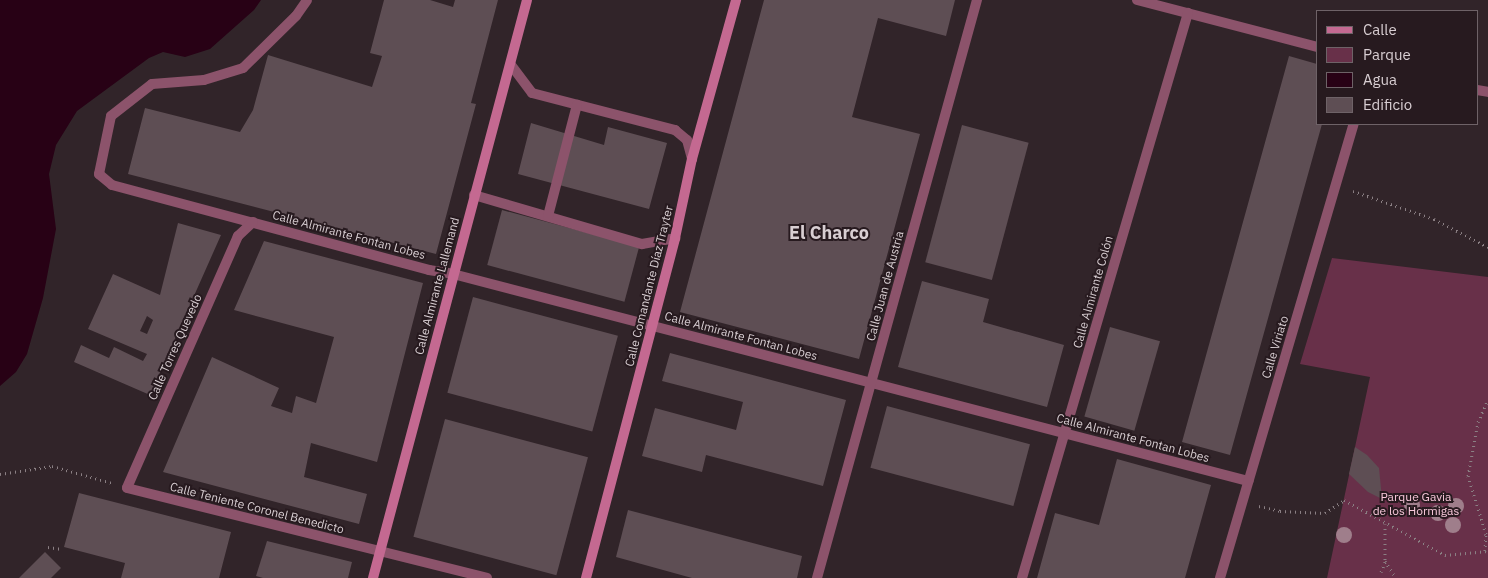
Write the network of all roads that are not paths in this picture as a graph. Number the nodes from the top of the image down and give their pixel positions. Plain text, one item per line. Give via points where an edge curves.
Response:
1 (308, 0) edge
2 (527, 0) edge
3 (736, 0) edge
4 (977, 0) edge
5 (1137, 0) edge
6 (1188, 14) junction
7 (1316, 47) edge
8 (511, 66) junction
9 (577, 105) junction
10 (1354, 125) edge
11 (692, 159) junction
12 (474, 195) junction
13 (548, 216) junction
14 (253, 222) junction
15 (675, 238) junction
16 (453, 274) junction
17 (652, 326) junction
18 (871, 383) junction
19 (1065, 434) junction
20 (1248, 481) junction
21 (127, 488) joint
22 (380, 552) junction
23 (373, 578) edge
24 (487, 578) edge
25 (586, 578) edge
26 (817, 578) edge
27 (1022, 578) edge
28 (1220, 578) edge

1 - 14 street, Calle Almirante Fontan Lobes via 243,68 204,80 152,84 111,116 99,174 112,185
2 - 8 main road, Calle Almirante Lallemand
3 - 11 main road, Calle Comandante Díaz Trayter
4 - 18 street, Calle Juan de Austria
5 - 6 street
6 - 7 street
6 - 19 street, Calle Almirante Colón
8 - 9 street via 532,93
8 - 12 main road, Calle Almirante Lallemand
9 - 11 street via 675,130 687,140
9 - 13 street
10 - 20 street, Calle Viriato
11 - 15 main road, Calle Comandante Díaz Trayter
12 - 13 street
12 - 16 main road, Calle Almirante Lallemand
13 - 15 street via 642,244
14 - 16 street, Calle Almirante Fontan Lobes
14 - 21 street, Calle Torres Quevedo via 238,236
15 - 17 main road, Calle Comandante Díaz Trayter
16 - 17 street, Calle Almirante Fontan Lobes
16 - 22 main road, Calle Almirante Lallemand
17 - 18 street, Calle Almirante Fontan Lobes
17 - 25 main road, Calle Comandante Díaz Trayter
18 - 19 street, Calle Almirante Fontan Lobes
18 - 26 street, Calle Juan de Austria
19 - 20 street, Calle Almirante Fontan Lobes
19 - 27 street, Calle Almirante Colón
20 - 28 street, Calle Viriato
21 - 22 street, Calle Teniente Coronel Benedicto
22 - 23 main road, Calle Almirante Lallemand
22 - 24 street, Calle Teniente Coronel Benedicto

